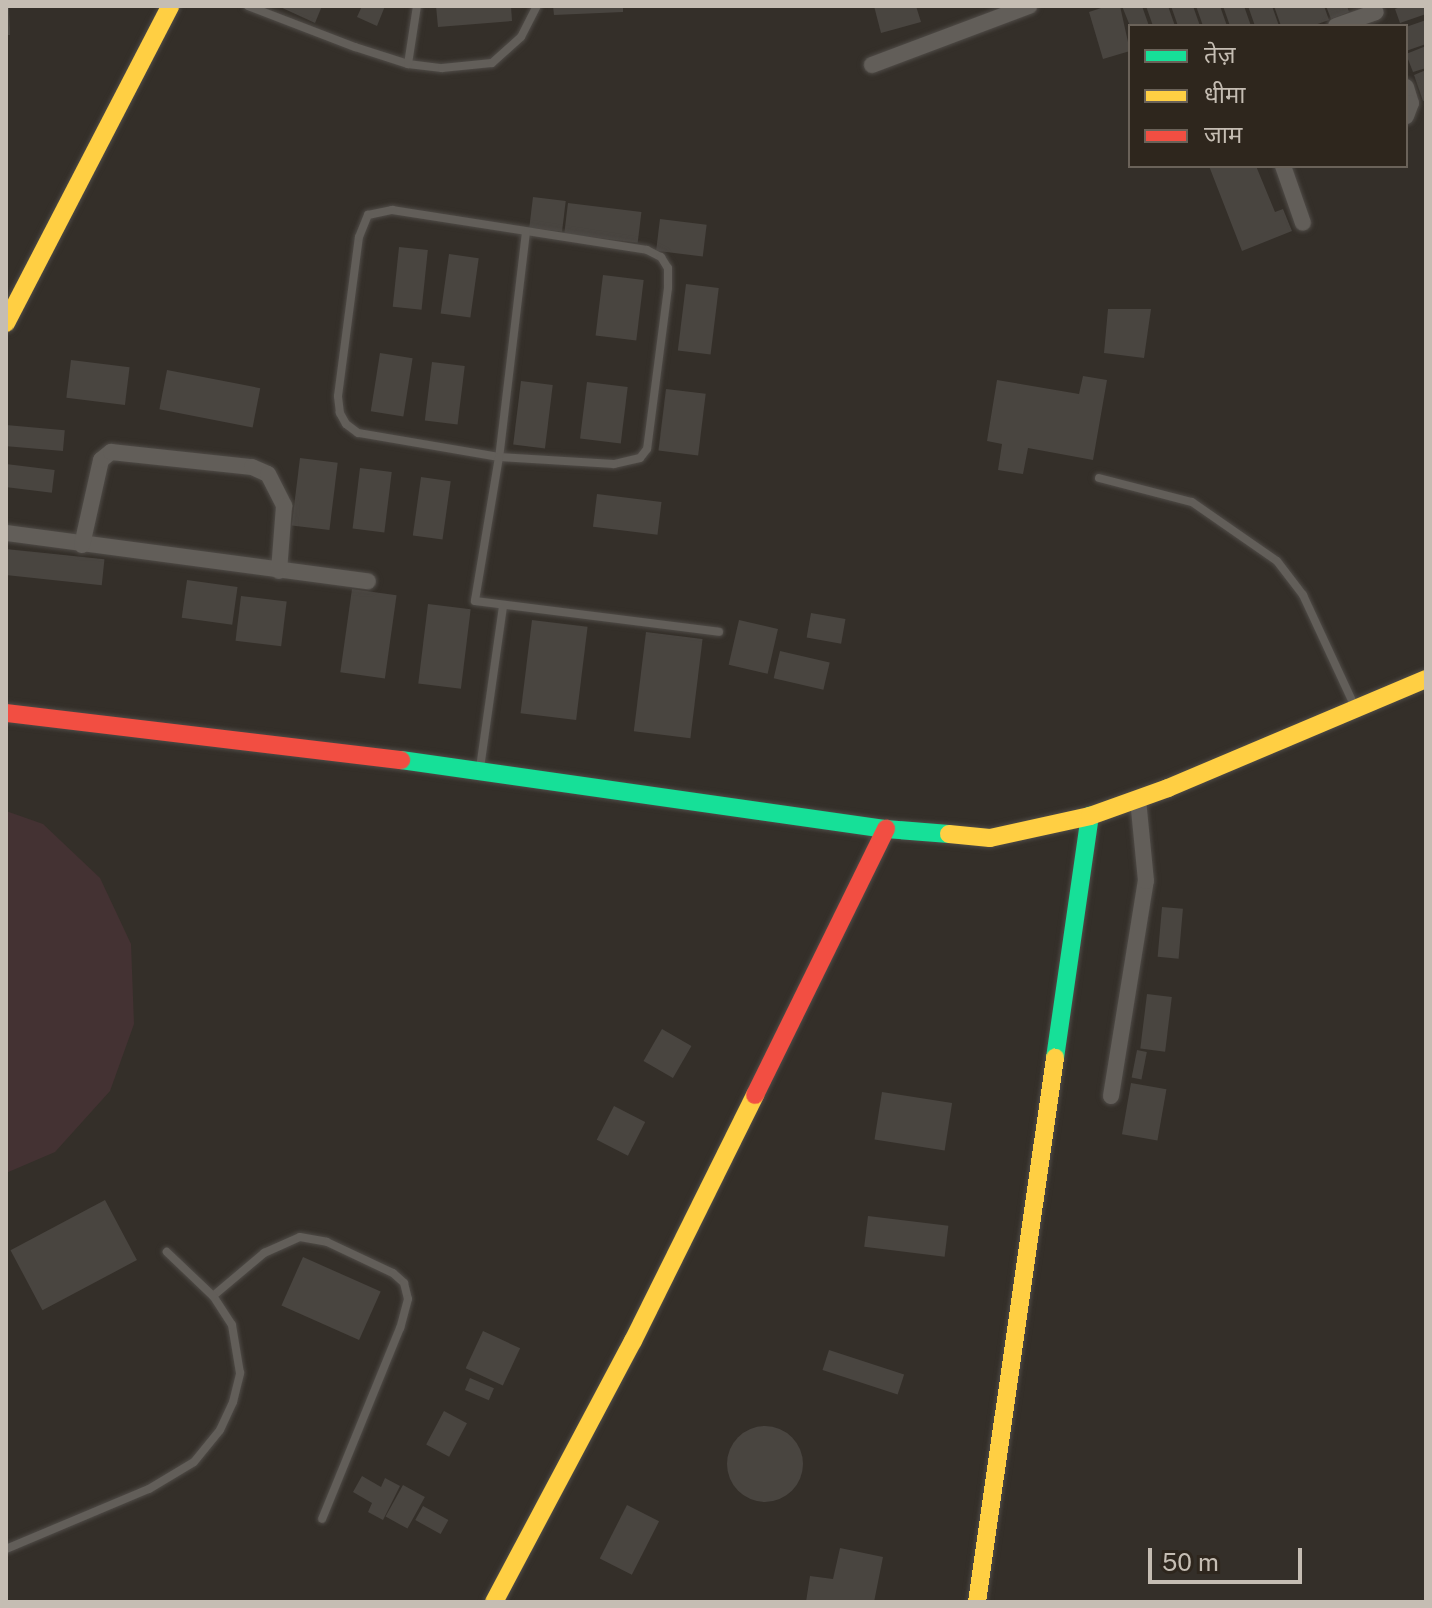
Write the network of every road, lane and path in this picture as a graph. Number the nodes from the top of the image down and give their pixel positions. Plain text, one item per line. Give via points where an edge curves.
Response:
1 (170, 6) edge
2 (248, 6) edge
3 (417, 6) edge
4 (537, 6) edge
5 (1029, 6) edge
6 (1377, 15) edge
7 (1343, 24) edge
8 (408, 64) junction
9 (872, 65) dead end
10 (1284, 168) edge
11 (1303, 223) dead end
12 (526, 232) junction
13 (6, 323) edge
14 (499, 457) junction
15 (1099, 478) dead end
16 (6, 533) edge
17 (82, 545) junction
18 (279, 571) junction
19 (368, 581) dead end
20 (503, 606) junction
21 (719, 632) dead end
22 (1426, 679) edge
23 (1356, 709) junction
24 (6, 713) edge
25 (480, 769) junction
26 (1138, 799) junction
27 (1090, 816) junction
28 (886, 829) junction
29 (1111, 1096) dead end
30 (167, 1252) dead end
31 (213, 1296) junction
32 (322, 1519) dead end
33 (6, 1549) edge
34 (494, 1602) edge
35 (977, 1602) edge

1 - 13 street
2 - 8 lane
3 - 8 lane
4 - 8 lane via 521,37 492,63 442,68
5 - 9 street
6 - 7 street
10 - 11 street
12 - 14 lane
12 - 14 lane via 647,250 668,268 668,288 647,449 640,458 614,464
12 - 14 lane via 392,210 368,215 359,237 338,396 340,413 358,433
14 - 20 lane via 475,601
15 - 23 lane via 1192,502 1277,561 1303,595
16 - 17 street
17 - 18 street
17 - 18 street via 101,460 111,452 252,467 268,474 284,506
18 - 19 street
20 - 21 lane
20 - 25 lane
22 - 23 street
23 - 26 street
24 - 25 street
25 - 28 street
26 - 27 street
26 - 29 street via 1146,881
27 - 28 street via 990,838
27 - 35 street
28 - 34 street via 633,1341
30 - 31 lane
31 - 32 lane via 264,1253 300,1237 327,1242 404,1283 408,1299 400,1328
31 - 33 lane via 232,1325 240,1373 220,1430 194,1462 149,1489

